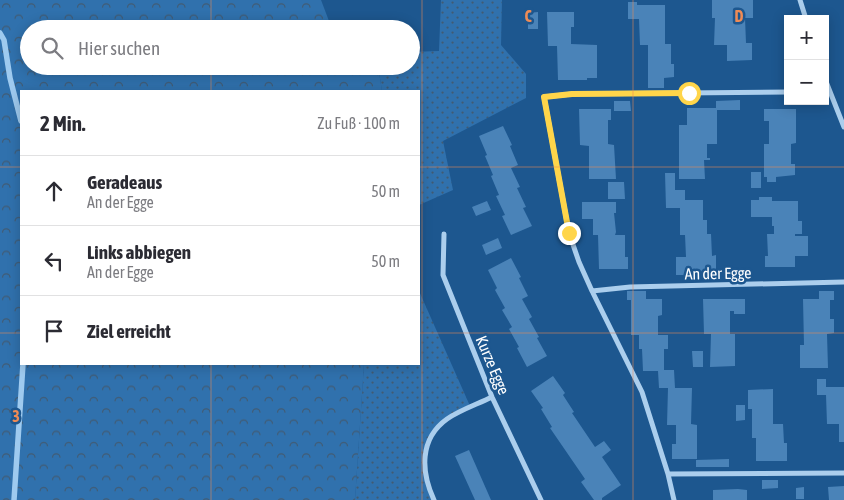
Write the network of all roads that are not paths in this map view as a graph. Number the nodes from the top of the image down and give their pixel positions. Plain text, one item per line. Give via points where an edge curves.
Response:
1 (800, 0) edge
2 (805, 15) edge
3 (784, 92) edge
4 (829, 94) edge
5 (844, 126) edge
6 (444, 234) dead end
7 (844, 282) edge
8 (592, 291) junction
9 (492, 397) junction
10 (844, 473) edge
11 (668, 474) junction
12 (434, 500) edge
13 (541, 500) edge
14 (674, 500) edge

1 - 2 street
3 - 8 street via 544,97 569,233
4 - 5 street
6 - 9 street, Kurze Egge via 443,275
7 - 8 street, An der Egge via 630,287
8 - 11 street via 642,392
9 - 12 street via 448,418 435,429 428,441 424,464
9 - 13 street, Kurze Egge
10 - 11 street
11 - 14 street

